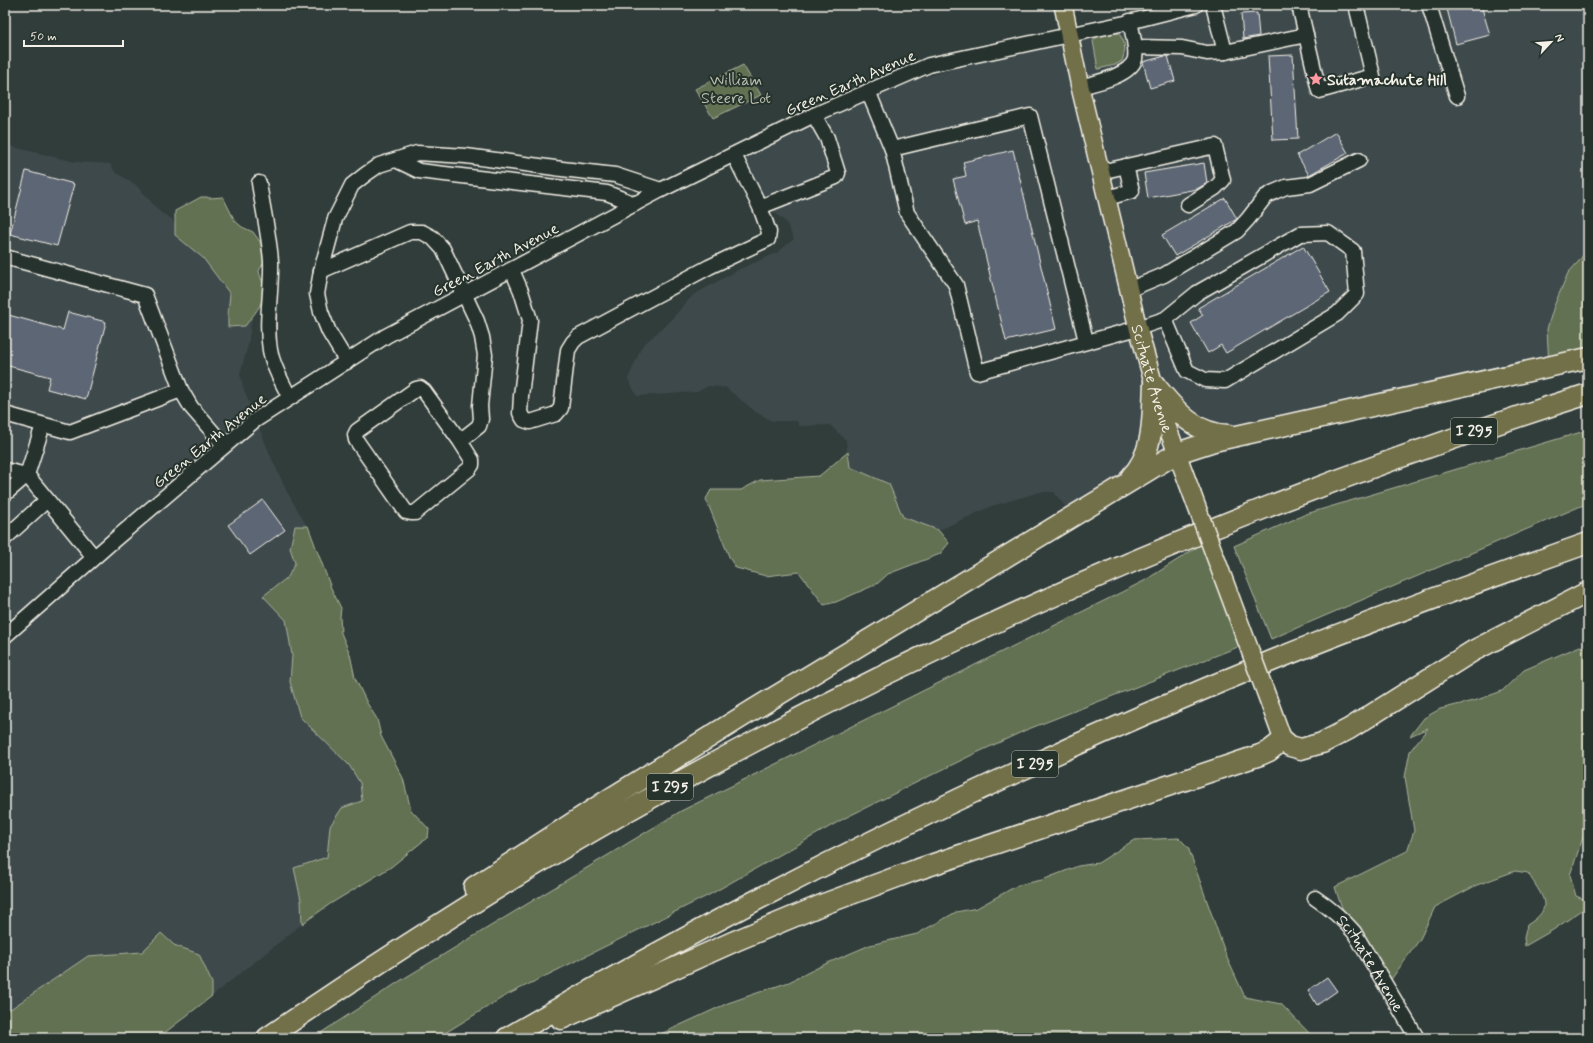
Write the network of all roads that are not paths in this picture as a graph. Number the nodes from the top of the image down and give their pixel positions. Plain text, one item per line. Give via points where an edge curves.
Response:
1 (1064, 5) edge
2 (1196, 5) edge
3 (1213, 5) edge
4 (1299, 5) edge
5 (1356, 5) edge
6 (1429, 5) edge
7 (1130, 21) junction
8 (1069, 35) junction
9 (1306, 35) junction
10 (1135, 46) junction
11 (1225, 52) junction
12 (1080, 87) junction
13 (868, 91) junction
14 (1457, 96) dead end
15 (814, 115) junction
16 (892, 149) junction
17 (734, 155) junction
18 (396, 160) junction
19 (1359, 160) dead end
20 (1126, 166) junction
21 (1100, 172) junction
22 (259, 183) dead end
23 (661, 190) junction
24 (1107, 198) junction
25 (635, 204) junction
26 (1188, 205) dead end
27 (760, 207) junction
28 (5, 257) edge
29 (512, 270) junction
30 (321, 271) junction
31 (1128, 290) junction
32 (465, 295) junction
33 (1165, 319) junction
34 (1138, 328) junction
35 (1086, 342) junction
36 (1588, 358) edge
37 (347, 362) junction
38 (1154, 384) junction
39 (181, 390) junction
40 (1588, 394) edge
41 (290, 398) junction
42 (5, 414) edge
43 (43, 425) junction
44 (1248, 433) junction
45 (460, 441) junction
46 (224, 445) junction
47 (1177, 453) junction
48 (5, 470) edge
49 (27, 475) junction
50 (1119, 487) junction
51 (5, 494) edge
52 (48, 500) junction
53 (5, 538) edge
54 (1588, 542) edge
55 (94, 557) junction
56 (1588, 592) edge
57 (5, 636) edge
58 (1283, 740) junction
59 (1314, 898) dead end
60 (381, 962) junction
61 (267, 1038) edge
62 (507, 1038) edge
63 (513, 1038) edge
64 (1417, 1038) edge

1 - 8 main road, Scituate Avenue
2 - 7 street, Green Earth Avenue
3 - 11 street
4 - 9 street
5 - 9 street via 1373,76 1319,91
6 - 14 street
7 - 8 street, Green Earth Avenue
7 - 10 street
8 - 12 main road, Scituate Avenue
8 - 13 street, Green Earth Avenue via 929,65
9 - 11 street
10 - 11 street via 1182,48 1207,53
10 - 12 street via 1132,66 1112,79
12 - 21 main road, Scituate Avenue
13 - 15 street, Green Earth Avenue
13 - 16 street
15 - 17 street, Green Earth Avenue
15 - 27 street via 827,138 838,173
16 - 35 street via 907,214 956,284 977,372
16 - 35 street via 1030,116
17 - 23 street, Green Earth Avenue
17 - 27 street
18 - 23 street via 417,153 466,156 615,175
18 - 25 street via 419,171 607,193
18 - 30 street via 379,165 352,185 335,219
19 - 31 street via 1310,184 1286,187 1265,197 1237,231 1164,275
20 - 21 street
20 - 24 street via 1132,191
20 - 26 street via 1214,146 1223,180
21 - 24 main road, Scituate Avenue
22 - 41 street via 271,260 268,334 270,350
23 - 25 street, Green Earth Avenue
24 - 31 main road, Scituate Avenue
25 - 29 street, Green Earth Avenue
27 - 29 street via 769,232 768,239 709,267 578,337 568,350 561,408 556,414 530,422 524,420 520,413 530,320
28 - 39 street via 144,295
29 - 32 street, Green Earth Avenue
30 - 32 street via 410,232 422,232 433,238 443,249
30 - 37 street via 317,294 321,312 329,332
31 - 34 main road, Scituate Avenue
32 - 37 street, Green Earth Avenue via 386,336
32 - 45 street via 477,321 485,355 479,426
33 - 33 street via 1197,293 1300,234 1328,233 1353,251 1357,294 1337,314 1225,381 1205,380 1187,371
33 - 34 street
34 - 35 street
34 - 38 main road, Scituate Avenue
36 - 44 highway
37 - 41 street, Green Earth Avenue
38 - 44 highway via 1185,419 1200,429 1221,435
38 - 47 main road, Scituate Avenue
38 - 50 highway via 1148,450 1137,470
39 - 43 street via 70,432
39 - 46 street
40 - 60 highway, I 295 via 1428,447 1272,504 1124,565 979,630 878,678 633,808 501,885
41 - 46 street, Green Earth Avenue via 254,421
42 - 43 street
43 - 49 street
44 - 47 highway
45 - 45 street via 420,388 357,430 355,435 406,512 411,513 472,465 472,460
46 - 55 street, Green Earth Avenue
47 - 50 highway
47 - 58 main road, Scituate Avenue, bridge
48 - 49 street
49 - 51 street
49 - 52 street
50 - 60 highway via 544,841 442,909
52 - 53 street
52 - 55 street
54 - 62 highway, I 295 via 1276,659 1016,772 892,831 749,904
55 - 57 street, Green Earth Avenue
56 - 58 highway via 1473,650 1326,741 1301,749 1290,746
58 - 63 highway via 1260,755 824,904 574,1014
59 - 64 street, Scituate Avenue via 1343,919 1354,932
60 - 61 highway, I 295

